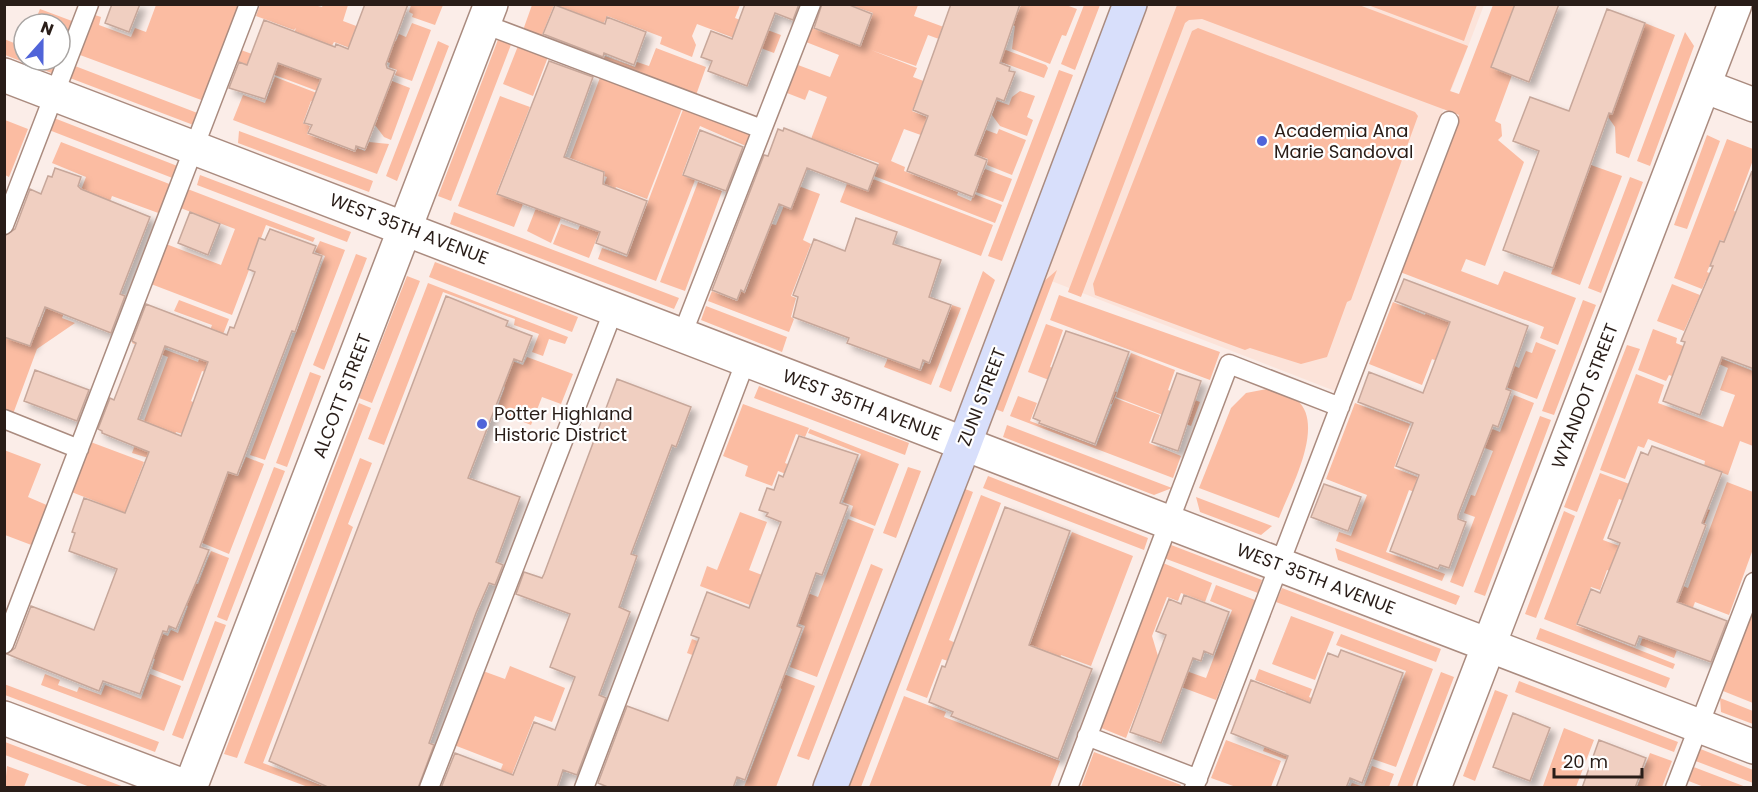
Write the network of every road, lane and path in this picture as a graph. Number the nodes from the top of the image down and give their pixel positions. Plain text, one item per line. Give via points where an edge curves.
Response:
1 (89, 4) edge
2 (249, 4) edge
3 (811, 4) edge
4 (1130, 4) edge
5 (1735, 4) edge
6 (488, 14) edge
7 (4, 75) edge
8 (1704, 86) junction
9 (55, 94) junction
10 (1754, 105) edge
11 (1449, 121) dead end
12 (762, 129) junction
13 (195, 147) junction
14 (4, 225) edge
15 (406, 228) junction
16 (614, 309) junction
17 (682, 335) junction
18 (746, 360) junction
19 (1340, 407) junction
20 (4, 419) edge
21 (964, 445) junction
22 (79, 449) junction
23 (1169, 523) junction
24 (1279, 565) junction
25 (1754, 582) edge
26 (4, 644) edge
27 (1489, 645) junction
28 (4, 718) edge
29 (1699, 725) junction
30 (1087, 736) junction
31 (1754, 747) edge
32 (1196, 783) edge
33 (190, 788) edge
34 (429, 788) edge
35 (584, 788) edge
36 (830, 788) edge
37 (1068, 788) edge
38 (1434, 788) edge
39 (1675, 788) edge

1 - 9 lane
2 - 13 lane
3 - 12 lane
4 - 21 street, ZUNI STREET
5 - 8 street, WYANDOT STREET
6 - 12 lane
6 - 15 street, ALCOTT STREET
7 - 9 street, WEST 35TH AVENUE
8 - 10 street
8 - 27 street, WYANDOT STREET
9 - 13 street, WEST 35TH AVENUE
9 - 14 lane
11 - 19 lane
12 - 17 lane
13 - 15 street, WEST 35TH AVENUE
13 - 22 lane
15 - 16 street, WEST 35TH AVENUE
15 - 33 street, ALCOTT STREET
16 - 17 street, WEST 35TH AVENUE
16 - 34 lane
17 - 18 street, WEST 35TH AVENUE
18 - 21 street, WEST 35TH AVENUE
18 - 35 lane
19 - 23 lane via 1229,364
19 - 24 lane
20 - 22 lane
21 - 23 street, WEST 35TH AVENUE
21 - 36 street, ZUNI STREET
22 - 26 lane
23 - 24 street, WEST 35TH AVENUE
23 - 30 lane
24 - 27 street, WEST 35TH AVENUE
24 - 32 lane
25 - 29 lane
27 - 29 street, WEST 35TH AVENUE
27 - 38 street, WYANDOT STREET
28 - 33 street
29 - 31 street, WEST 35TH AVENUE
29 - 39 lane
30 - 32 lane
30 - 37 lane

